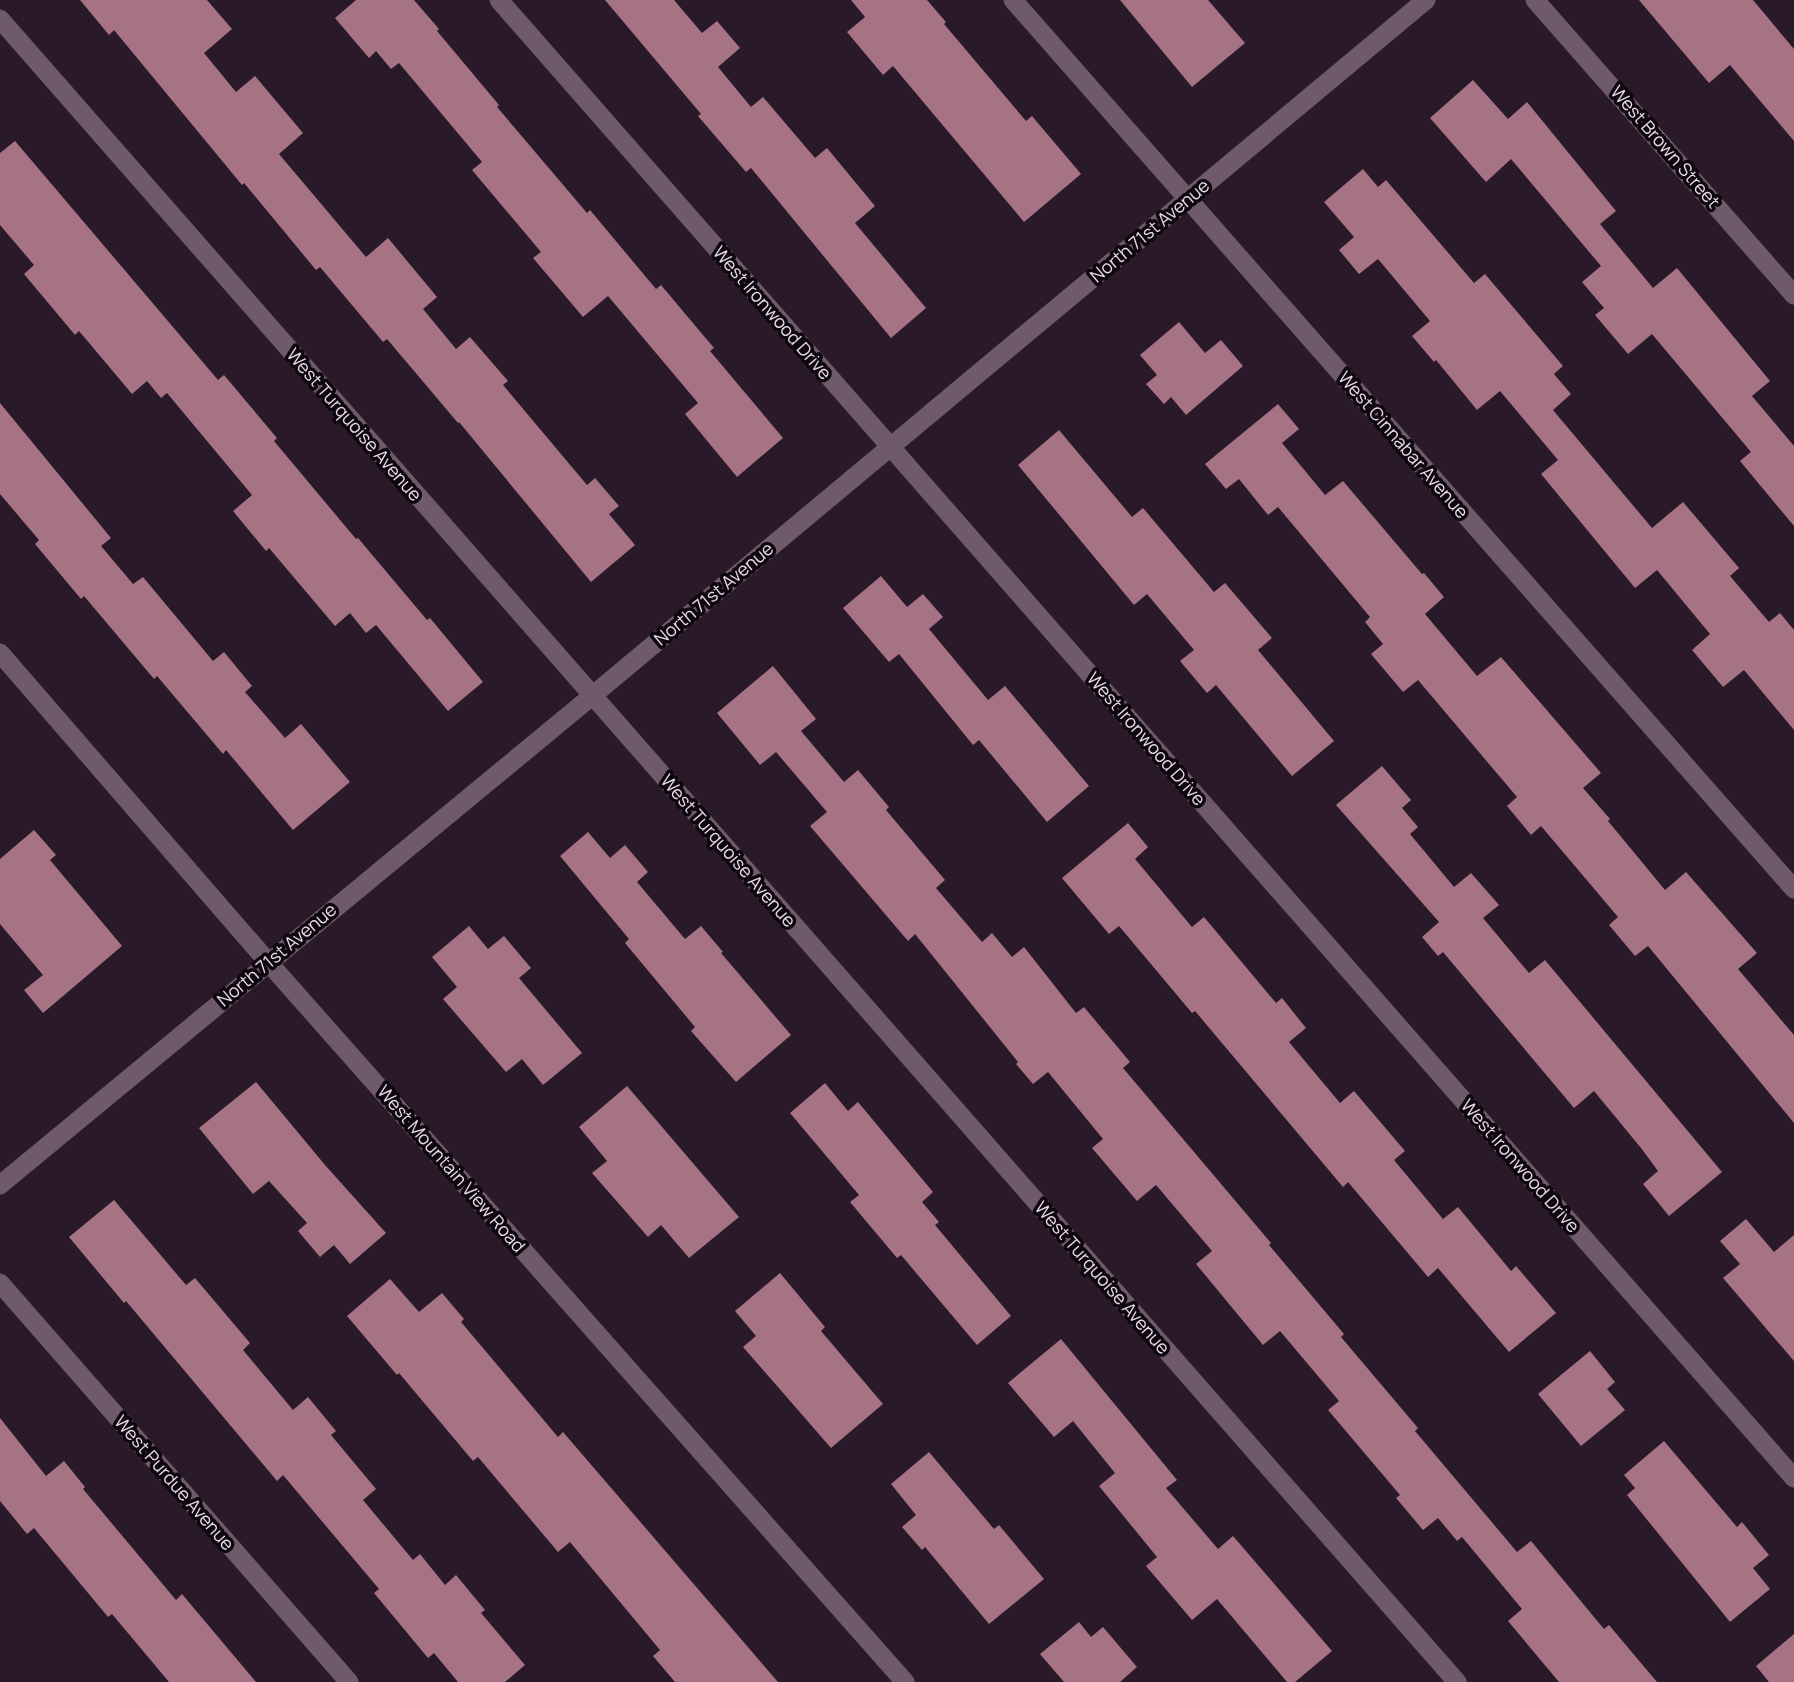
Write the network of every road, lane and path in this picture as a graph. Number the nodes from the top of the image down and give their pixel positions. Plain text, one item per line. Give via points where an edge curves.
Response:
1 (499, 0) edge
2 (1013, 0) edge
3 (1426, 0) edge
4 (1535, 0) edge
5 (0, 19) edge
6 (1188, 201) junction
7 (1794, 295) edge
8 (890, 448) junction
9 (0, 653) edge
10 (592, 696) junction
11 (1794, 889) edge
12 (268, 962) junction
13 (0, 1185) edge
14 (0, 1283) edge
15 (1794, 1478) edge
16 (349, 1682) edge
17 (905, 1682) edge
18 (1457, 1682) edge

1 - 8 street, West Ironwood Drive
2 - 6 street, West Cinnabar Avenue
3 - 6 street, North 71st Avenue
4 - 7 street, West Brown Street
5 - 10 street, West Turquoise Avenue
6 - 8 street, North 71st Avenue
6 - 11 street, West Cinnabar Avenue
8 - 10 street, North 71st Avenue
8 - 15 street, West Ironwood Drive
9 - 12 street, West Mountain View Road
10 - 12 street, North 71st Avenue
10 - 18 street, West Turquoise Avenue
12 - 13 street, North 71st Avenue
12 - 17 street, West Mountain View Road
14 - 16 street, West Purdue Avenue

